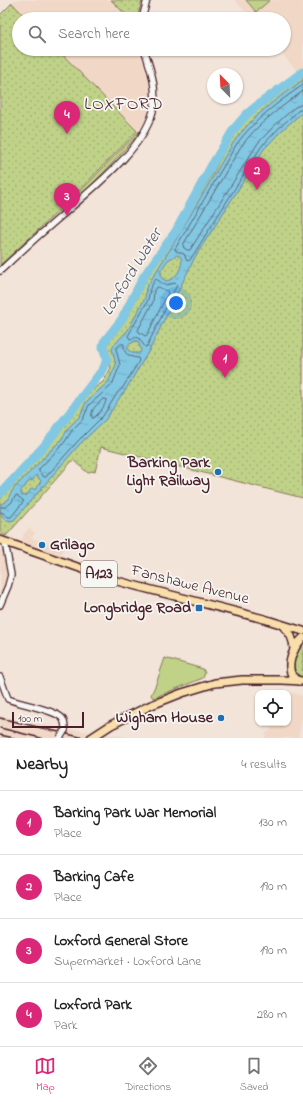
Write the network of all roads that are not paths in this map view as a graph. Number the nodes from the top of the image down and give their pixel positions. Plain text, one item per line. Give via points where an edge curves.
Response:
1 (147, 0) edge
2 (144, 12) edge
3 (146, 56) edge
4 (0, 271) edge
5 (3, 541) edge
6 (0, 605) edge
7 (276, 622) junction
8 (303, 631) edge
9 (303, 638) edge
10 (293, 654) junction
11 (290, 661) junction
12 (0, 677) edge
13 (273, 680) junction
14 (301, 681) edge
15 (60, 738) edge
16 (91, 738) edge

1 - 2 street
3 - 4 street via 155,89 155,100 151,119 145,130 99,184
5 - 6 street via 11,575
5 - 7 main road, Fanshawe Avenue / A123 via 117,581
7 - 8 main road, Fanshawe Avenue / A123
7 - 10 main road, Fanshawe Avenue / A123 via 289,632 294,646
9 - 10 main road via 298,642
10 - 11 main road
11 - 13 main road via 282,674
11 - 14 main road via 291,674 295,680
12 - 15 street, bridge via 8,699 50,712 63,719 65,730
13 - 14 main road
13 - 16 main road via 215,683 141,709

